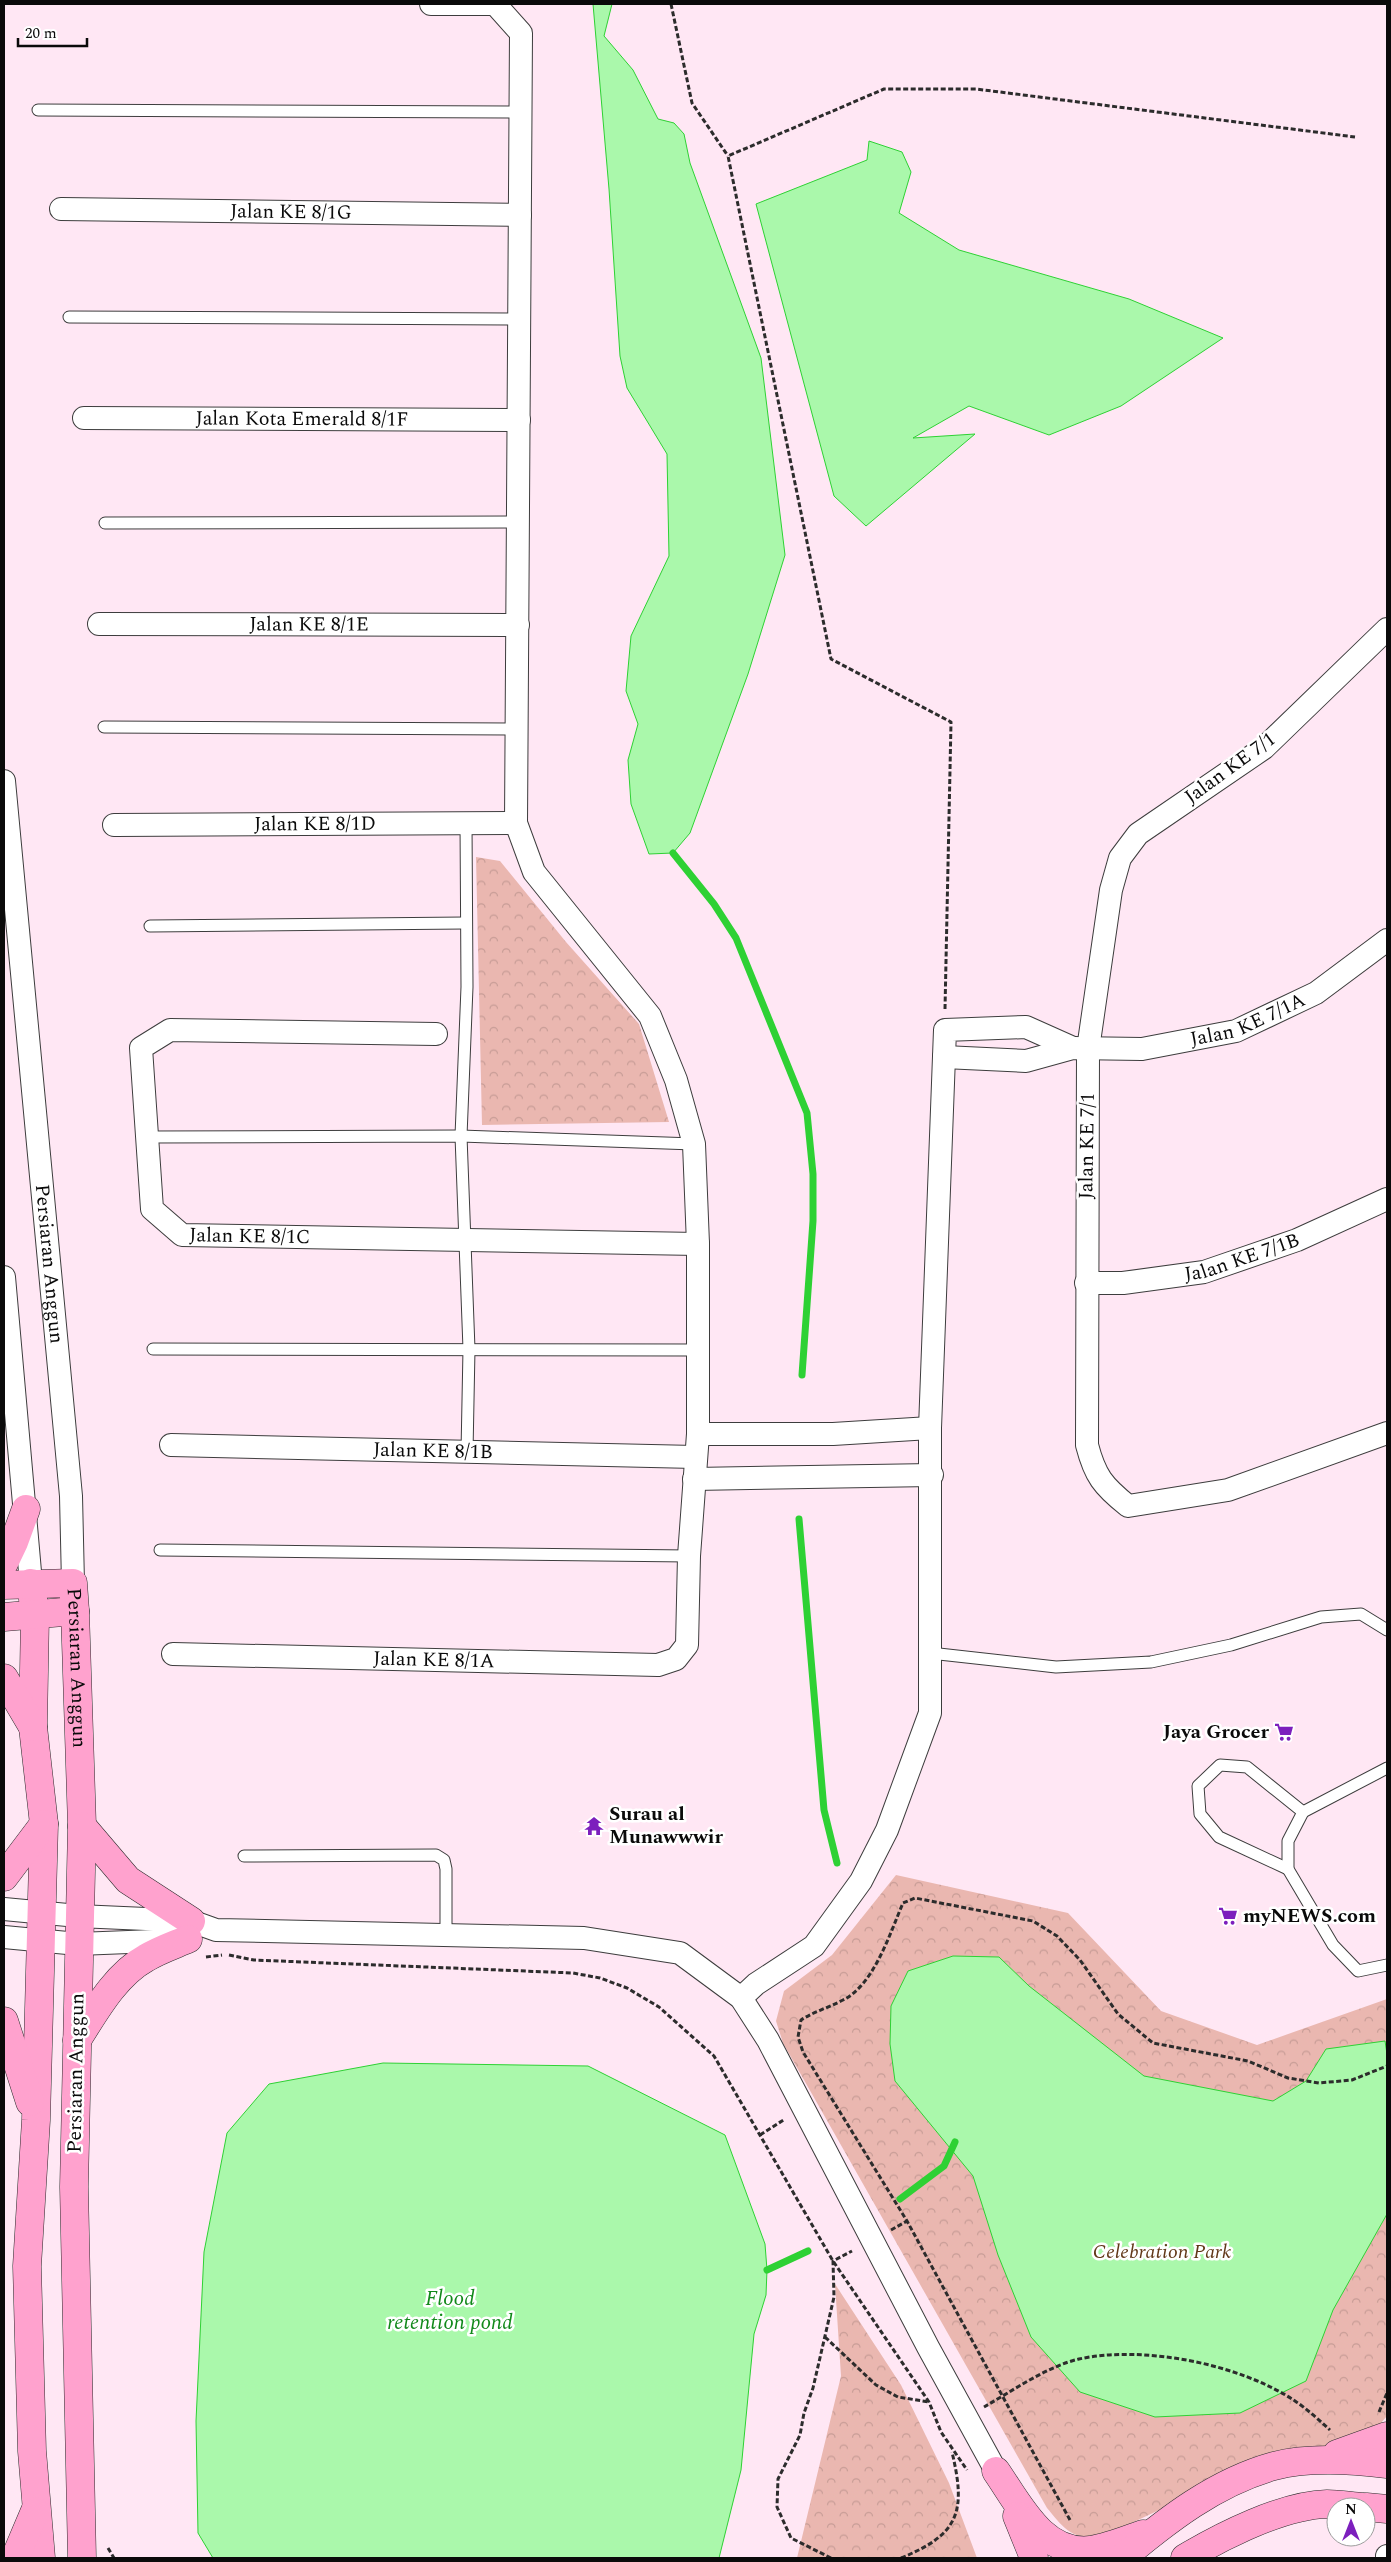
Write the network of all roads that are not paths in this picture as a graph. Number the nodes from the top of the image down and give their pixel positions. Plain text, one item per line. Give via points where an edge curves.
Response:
1 (431, 4) edge
2 (38, 110) dead end
3 (520, 112) junction
4 (61, 209) dead end
5 (520, 215) junction
6 (68, 317) dead end
7 (519, 319) junction
8 (84, 418) dead end
9 (519, 420) junction
10 (519, 522) junction
11 (105, 523) dead end
12 (99, 624) dead end
13 (518, 625) junction
14 (1387, 629) edge
15 (104, 727) dead end
16 (518, 729) junction
17 (4, 781) edge
18 (466, 822) junction
19 (516, 823) junction
20 (114, 825) dead end
21 (465, 923) junction
22 (150, 926) dead end
23 (1387, 940) edge
24 (436, 1034) dead end
25 (1081, 1048) junction
26 (944, 1057) junction
27 (460, 1136) junction
28 (148, 1137) junction
29 (694, 1144) junction
30 (1387, 1199) edge
31 (465, 1241) junction
32 (698, 1244) junction
33 (4, 1277) edge
34 (1086, 1283) junction
35 (153, 1349) dead end
36 (469, 1349) junction
37 (697, 1350) junction
38 (930, 1428) junction
39 (1387, 1433) edge
40 (698, 1434) junction
41 (171, 1445) dead end
42 (467, 1452) junction
43 (695, 1457) junction
44 (932, 1475) junction
45 (694, 1479) junction
46 (26, 1509) junction
47 (160, 1550) dead end
48 (690, 1556) junction
49 (4, 1563) edge
50 (31, 1583) junction
51 (73, 1583) junction
52 (4, 1584) edge
53 (75, 1611) junction
54 (35, 1615) junction
55 (4, 1617) edge
56 (1387, 1630) edge
57 (930, 1653) junction
58 (173, 1654) dead end
59 (4, 1678) edge
60 (33, 1727) junction
61 (1387, 1768) edge
62 (1304, 1812) junction
63 (44, 1824) junction
64 (82, 1826) junction
65 (244, 1856) dead end
66 (1288, 1869) junction
67 (4, 1877) edge
68 (4, 1909) edge
69 (41, 1912) junction
70 (78, 1916) junction
71 (446, 1934) junction
72 (4, 1937) edge
73 (193, 1939) junction
74 (41, 1942) junction
75 (78, 1944) junction
76 (1387, 1965) edge
77 (741, 1998) junction
78 (4, 2021) edge
79 (77, 2040) junction
80 (36, 2120) junction
81 (1382, 2425) edge
82 (1307, 2461) junction
83 (1387, 2464) edge
84 (984, 2473) junction
85 (1326, 2504) edge
86 (37, 2507) junction
87 (82, 2530) junction
88 (1154, 2530) junction
89 (103, 2552) edge
90 (15, 2558) edge
91 (41, 2558) edge
92 (82, 2558) edge
93 (1034, 2558) edge
94 (1122, 2558) edge
95 (1185, 2558) edge

1 - 3 street via 495,4 520,33
2 - 3 lane
3 - 5 street
4 - 5 street, Jalan KE 8/1G
5 - 7 street
6 - 7 lane
7 - 9 street
8 - 9 street, Jalan Kota Emerald 8/1F
9 - 10 street
10 - 11 lane
10 - 13 street
12 - 13 street, Jalan KE 8/1E
13 - 16 street
14 - 25 street, Jalan KE 7/1 via 1264,748 1138,834 1120,858
15 - 16 lane
16 - 19 street
17 - 51 street, Persiaran Anggun via 71,1496
18 - 19 street, Jalan KE 8/1D
18 - 20 street, Jalan KE 8/1D
18 - 21 lane
19 - 29 street via 534,872 650,1016 676,1080
21 - 22 lane
21 - 27 lane via 467,987
23 - 25 street, Jalan KE 7/1A via 1316,993 1236,1030 1142,1048
24 - 28 street, Jalan KE 8/1C via 170,1030 141,1048
25 - 26 street via 1026,1061
25 - 26 street via 1026,1028 945,1030
25 - 34 street, Jalan KE 7/1
26 - 38 street
27 - 28 lane
27 - 29 lane
27 - 31 lane
28 - 31 street, Jalan KE 8/1C via 152,1208 182,1235
29 - 32 street
30 - 34 street, Jalan KE 7/1B via 1297,1240 1204,1272 1123,1283
31 - 32 street, Jalan KE 8/1C
31 - 36 lane
32 - 37 street
33 - 46 street, Persiaran Anggun
34 - 39 street, Jalan KE 7/1 via 1087,1445 1093,1470 1105,1488 1128,1506 1228,1490
35 - 36 lane
36 - 37 lane
36 - 42 lane
37 - 40 street
38 - 40 street via 833,1434
38 - 44 street
40 - 43 street
41 - 42 street, Jalan KE 8/1B
42 - 43 street, Jalan KE 8/1B
43 - 45 street
44 - 45 street
44 - 57 street
45 - 48 street
46 - 49 main road
46 - 50 street, Persiaran Anggun
47 - 48 lane
48 - 58 street, Jalan KE 8/1A via 687,1645 676,1659 658,1665
50 - 51 main road
50 - 52 main road
50 - 54 main road, Persiaran Anggun
51 - 53 main road, Persiaran Anggun
53 - 54 main road
53 - 64 main road, Persiaran Anggun
54 - 55 main road
54 - 60 main road, Persiaran Anggun
56 - 57 lane via 1361,1614 1321,1617 1231,1645 1151,1662 1056,1667
57 - 77 street via 930,1713 887,1830 861,1881 814,1946 756,1984
59 - 60 main road
60 - 63 main road, Persiaran Anggun
61 - 62 lane
62 - 66 lane via 1288,1841
62 - 66 lane via 1247,1767 1220,1765 1198,1786 1200,1814 1219,1837
63 - 67 main road
63 - 69 main road, Persiaran Anggun
64 - 70 main road, Persiaran Anggun
64 - 73 main road via 128,1880
65 - 71 lane via 436,1856 444,1860 446,1869
66 - 76 lane via 1333,1945 1358,1971
68 - 69 street
69 - 70 street
69 - 74 main road, Persiaran Anggun
70 - 73 street
70 - 75 main road, Persiaran Anggun
71 - 73 street via 216,1930
71 - 77 street via 584,1938 680,1953
72 - 74 street
73 - 75 street
73 - 79 main road via 146,1958 131,1969 98,2007
74 - 75 street
74 - 80 main road, Persiaran Anggun
75 - 79 main road, Persiaran Anggun
77 - 84 street via 768,2040 967,2416
78 - 80 main road
79 - 87 main road, Persiaran Anggun via 74,2187
80 - 86 main road, Persiaran Anggun via 27,2266 32,2452
81 - 82 main road via 1354,2450
82 - 83 main road
82 - 88 main road via 1275,2466 1225,2485
84 - 88 main road via 1036,2529 1053,2542 1074,2550 1102,2548
84 - 93 main road
85 - 95 main road via 1293,2510 1222,2536
86 - 90 main road
86 - 91 main road, Persiaran Anggun
87 - 89 main road
87 - 92 main road, Persiaran Anggun
88 - 94 main road

